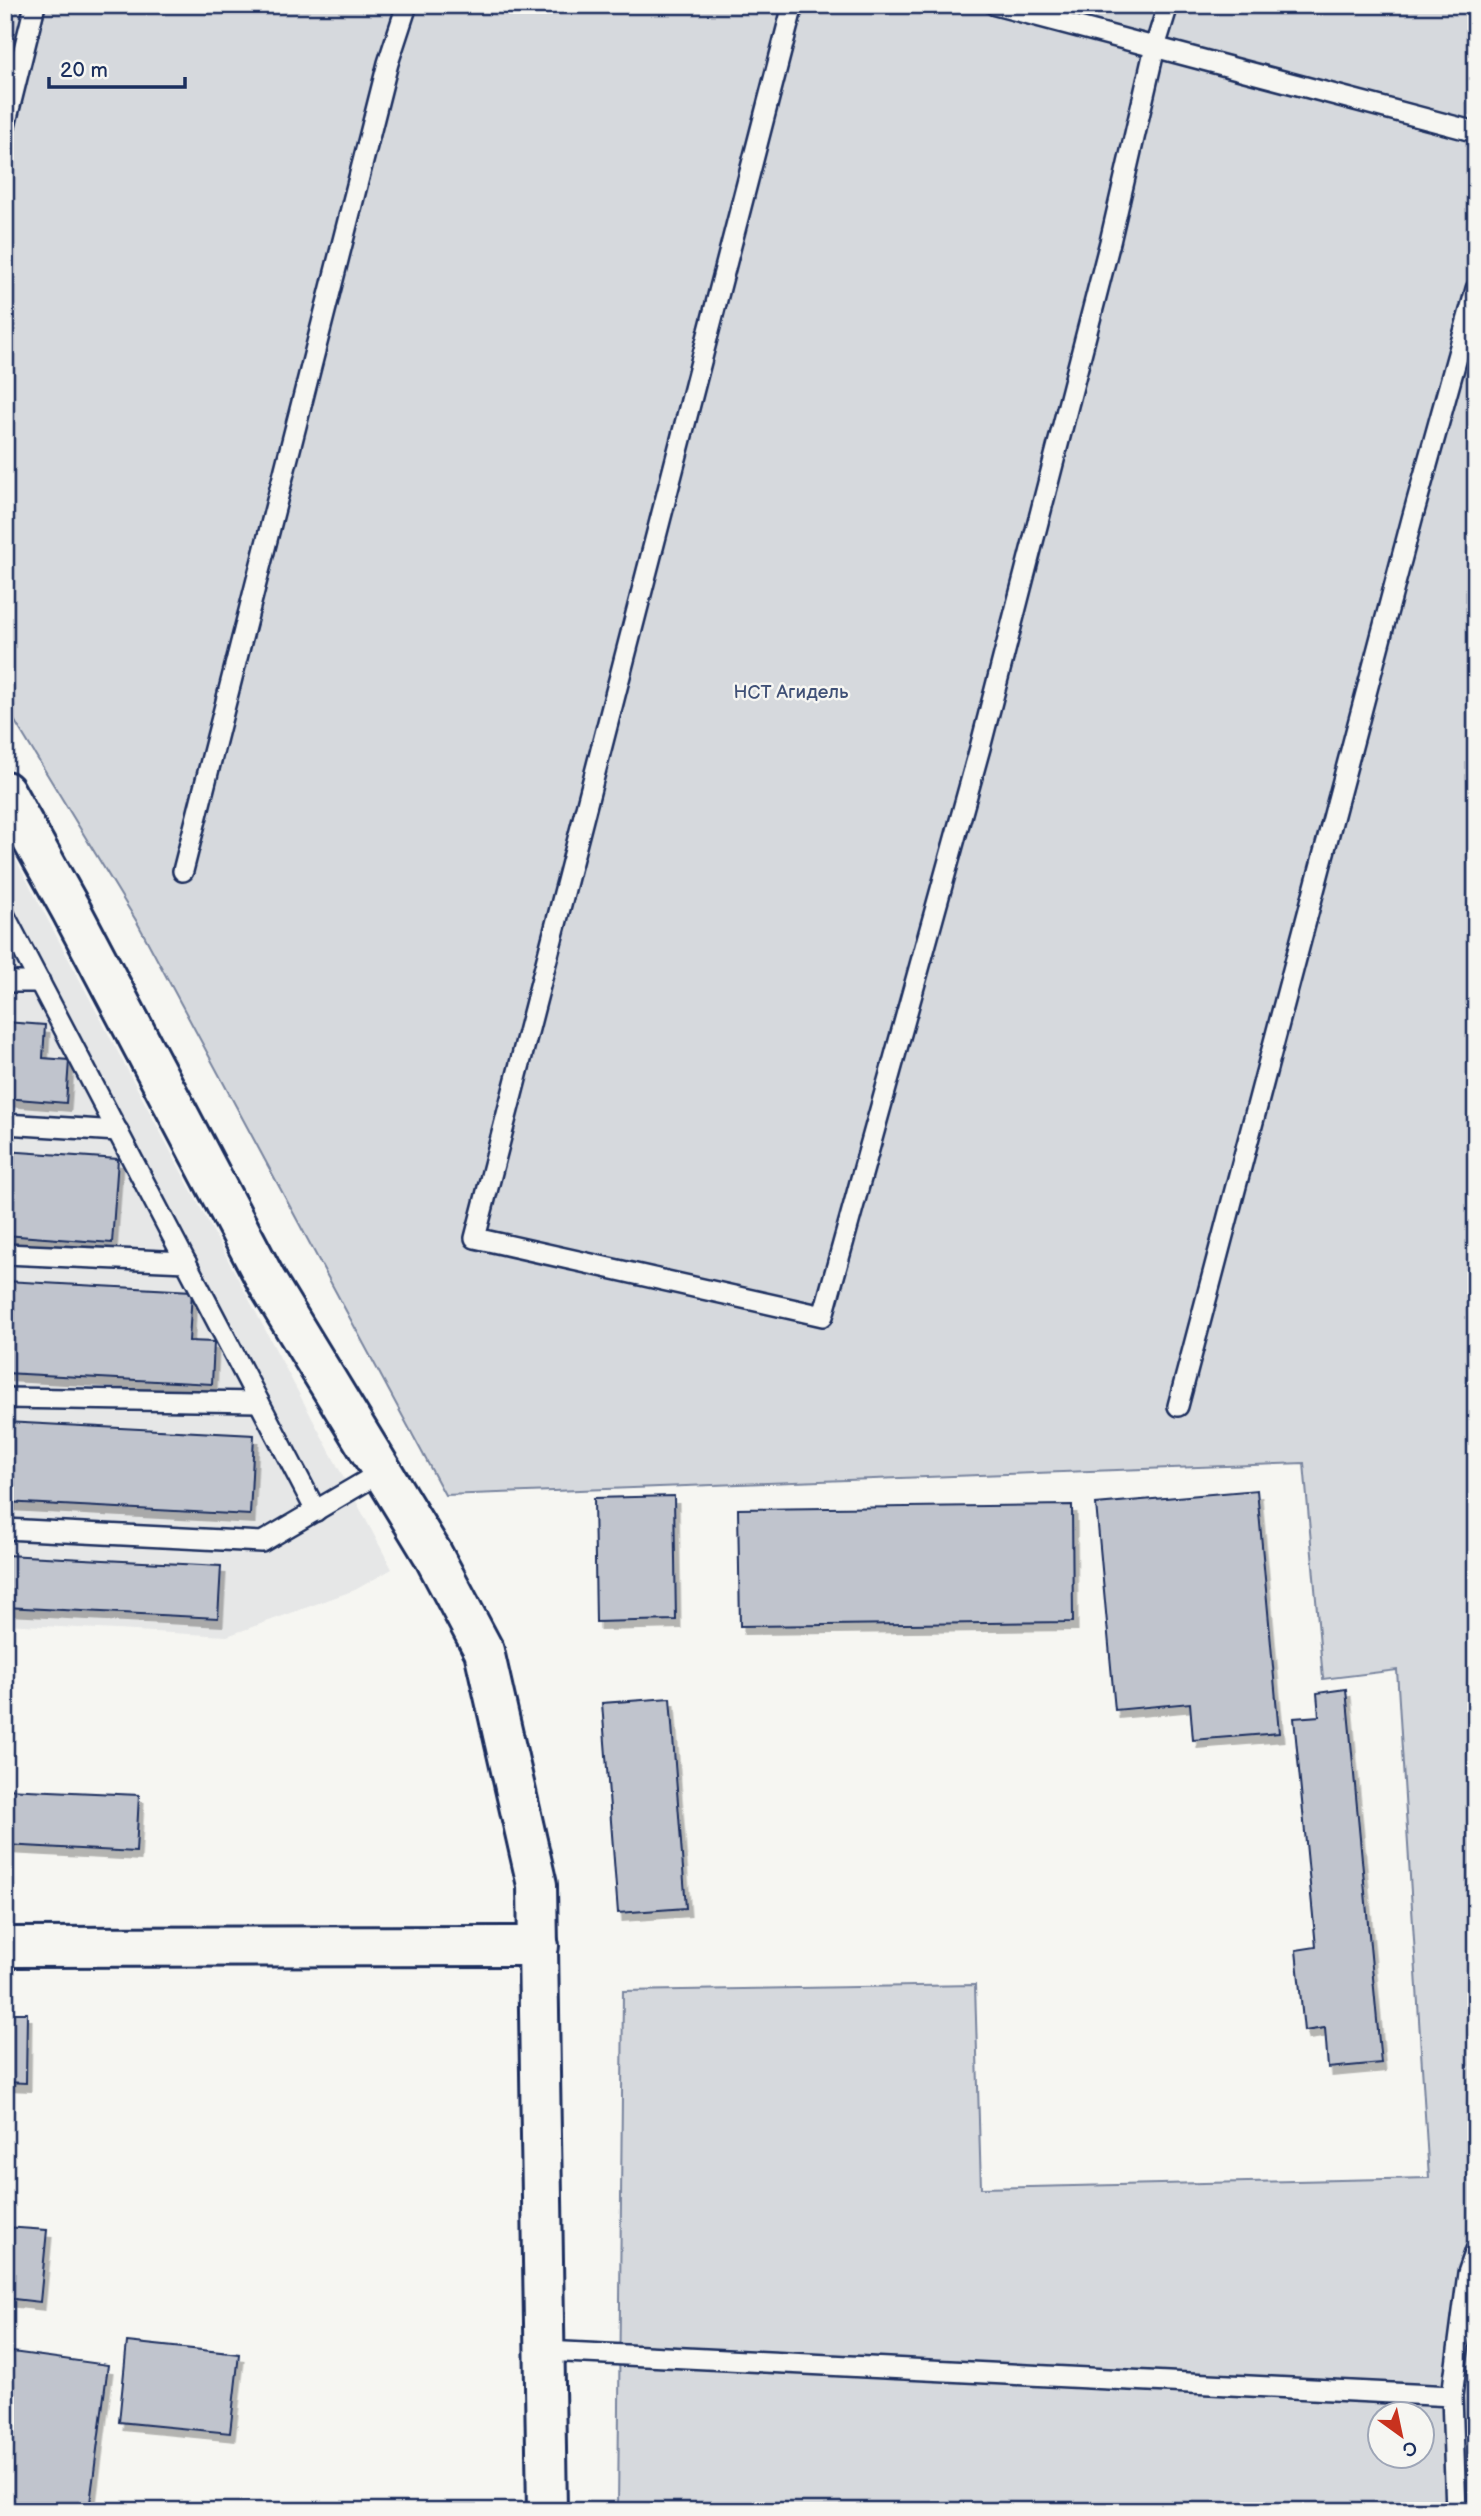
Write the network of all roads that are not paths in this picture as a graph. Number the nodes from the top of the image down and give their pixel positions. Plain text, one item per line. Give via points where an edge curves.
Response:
1 (35, 5) edge
2 (408, 5) edge
3 (793, 5) edge
4 (995, 5) edge
5 (1168, 5) edge
6 (1155, 47) junction
7 (5, 126) edge
8 (1476, 132) edge
9 (1476, 289) edge
10 (8, 803) edge
11 (183, 870) dead end
12 (5, 916) edge
13 (5, 982) edge
14 (40, 982) junction
15 (5, 1124) edge
16 (117, 1131) junction
17 (5, 1254) edge
18 (186, 1262) junction
19 (5, 1398) edge
20 (259, 1402) junction
21 (1178, 1406) dead end
22 (383, 1471) junction
23 (316, 1511) junction
24 (5, 1529) edge
25 (539, 1946) junction
26 (5, 1947) edge
27 (1476, 2250) edge
28 (545, 2351) junction
29 (1452, 2396) junction
30 (547, 2511) edge
31 (1456, 2511) edge

1 - 7 lane
2 - 11 lane via 388,63
3 - 6 lane via 475,1238 823,1316 987,721
4 - 6 lane
5 - 6 lane
6 - 8 lane
9 - 21 lane
10 - 22 street via 71,910 267,1282
12 - 14 lane
13 - 14 lane
14 - 16 lane
15 - 16 lane
16 - 18 lane
17 - 18 lane
18 - 20 lane
19 - 20 lane
20 - 23 lane
22 - 23 lane
22 - 25 street via 484,1651 537,1885
23 - 24 lane via 262,1542
25 - 26 street
25 - 28 street
27 - 29 lane via 1468,2273
28 - 29 lane
28 - 30 street
29 - 31 lane

